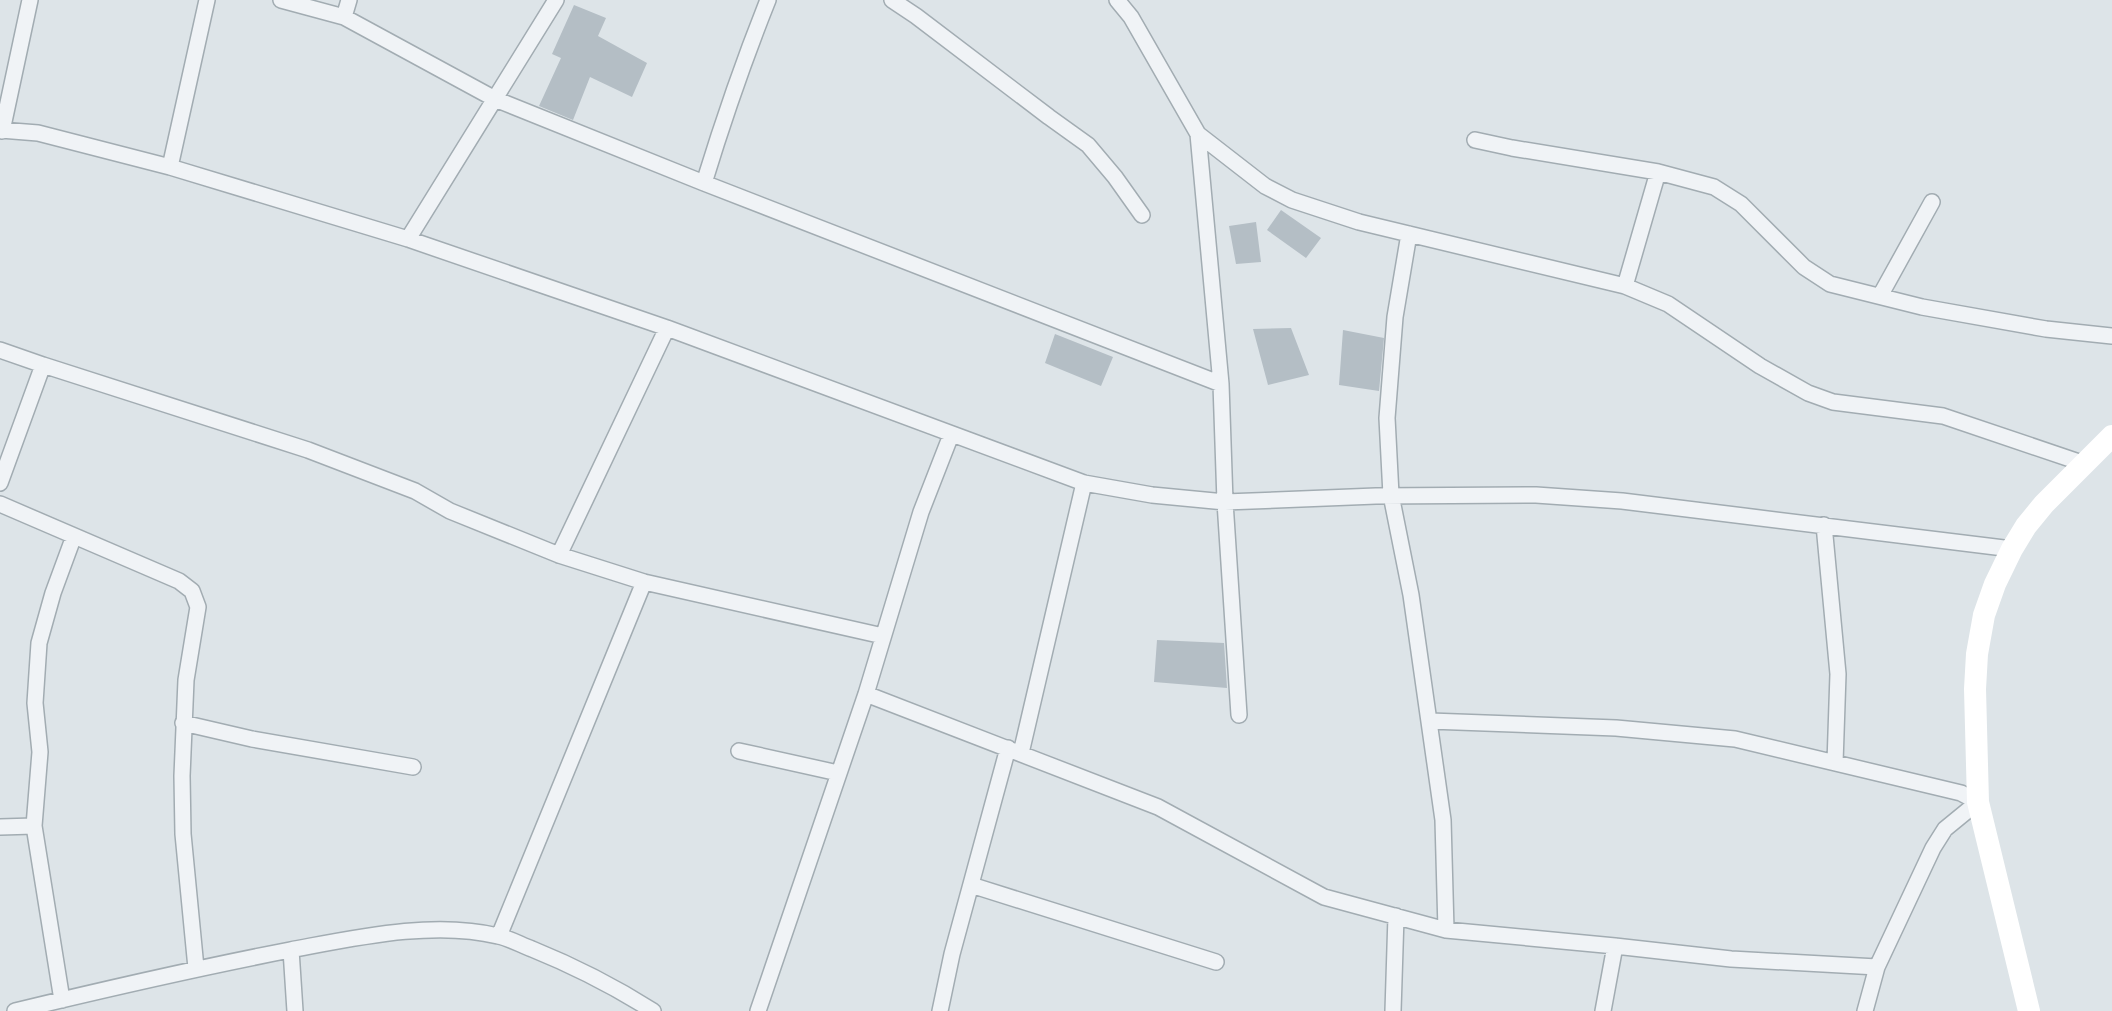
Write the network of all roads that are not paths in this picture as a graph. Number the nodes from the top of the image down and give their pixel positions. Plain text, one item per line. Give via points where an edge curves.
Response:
1 (30, 0) edge
2 (207, 0) edge
3 (281, 0) edge
4 (349, 0) edge
5 (556, 0) edge
6 (768, 0) edge
7 (892, 0) edge
8 (1117, 0) edge
9 (344, 18) junction
10 (495, 99) junction
11 (1, 130) edge
12 (1198, 134) junction
13 (1475, 140) dead end
14 (170, 166) junction
15 (1658, 172) junction
16 (704, 183) junction
17 (1932, 202) dead end
18 (1142, 215) dead end
19 (1409, 234) junction
20 (408, 239) junction
21 (1625, 286) junction
22 (1880, 296) junction
23 (667, 328) junction
24 (2112, 336) edge
25 (0, 350) edge
26 (43, 365) junction
27 (1221, 384) junction
28 (951, 435) junction
29 (2112, 436) edge
30 (2085, 464) junction
31 (0, 483) edge
32 (1084, 483) junction
33 (1391, 495) junction
34 (1225, 502) junction
35 (0, 504) edge
36 (1824, 525) junction
37 (74, 536) junction
38 (2012, 549) junction
39 (559, 555) junction
40 (644, 582) junction
41 (883, 636) junction
42 (866, 694) junction
43 (1239, 715) dead end
44 (1430, 721) junction
45 (183, 723) junction
46 (1015, 750) junction
47 (739, 751) dead end
48 (1834, 763) junction
49 (413, 767) dead end
50 (838, 773) junction
51 (1978, 802) junction
52 (34, 826) junction
53 (0, 827) edge
54 (971, 885) junction
55 (1396, 916) junction
56 (1446, 930) junction
57 (499, 936) junction
58 (1615, 946) junction
59 (291, 950) junction
60 (1216, 962) dead end
61 (1877, 967) junction
62 (196, 968) junction
63 (62, 1000) junction
64 (15, 1011) edge
65 (295, 1011) edge
66 (653, 1011) edge
67 (758, 1011) edge
68 (940, 1011) edge
69 (1394, 1011) edge
70 (1604, 1011) edge
71 (1865, 1011) edge
72 (2029, 1011) edge

1 - 11 street
2 - 14 street
3 - 9 street
4 - 9 street
5 - 10 street
6 - 16 street
7 - 18 street via 1088,145
8 - 12 street via 1131,16
9 - 10 street
10 - 16 street
10 - 20 street
11 - 14 street via 38,133
12 - 19 street via 1266,186 1292,200
12 - 27 street
13 - 15 street
14 - 20 street
15 - 21 street
15 - 22 street via 1714,187 1741,204 1804,267 1830,284
16 - 27 street
17 - 22 street
19 - 21 street
19 - 33 street via 1395,317 1387,409
20 - 23 street
21 - 30 street via 1668,304 1808,393 1833,402 1943,416
22 - 24 street via 2046,329
23 - 28 street
23 - 39 street
25 - 26 street
26 - 31 street
26 - 39 street via 308,450 415,491 450,511
27 - 34 street
28 - 32 street
28 - 41 street via 921,512
29 - 30 street
30 - 38 street via 2044,504
32 - 34 street
32 - 46 street
33 - 34 street
33 - 36 street via 1536,495 1612,500
33 - 44 street
34 - 43 street
35 - 37 street
36 - 38 street
36 - 48 street via 1838,674
37 - 45 street via 180,581 192,591 198,607
37 - 52 street via 39,643 35,703 40,752
38 - 51 street via 1984,615 1977,654
39 - 40 street
40 - 41 street
40 - 57 street
41 - 42 street
42 - 46 street
42 - 50 street
44 - 48 street via 1616,728 1735,739
44 - 56 street via 1443,820
45 - 49 street
45 - 62 street via 183,834
46 - 54 street
46 - 55 street via 1158,807 1324,897
47 - 50 street
48 - 51 street via 1961,793
50 - 67 street
51 - 61 street via 1945,829 1933,848
51 - 72 street
52 - 53 street
52 - 63 street
54 - 60 street
54 - 68 street
55 - 56 street
55 - 69 street
56 - 58 street
57 - 59 street via 452,930 401,933
57 - 66 street via 563,961
58 - 61 street via 1731,959
58 - 70 street
59 - 62 street
59 - 65 street
61 - 71 street
62 - 63 street
63 - 64 street

